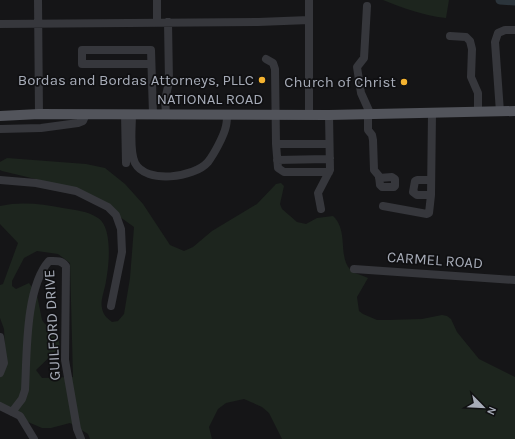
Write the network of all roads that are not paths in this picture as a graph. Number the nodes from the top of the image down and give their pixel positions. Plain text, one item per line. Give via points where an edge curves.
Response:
1 (38, 0) edge
2 (158, 0) edge
3 (309, 0) edge
4 (367, 6) dead end
5 (309, 20) junction
6 (157, 22) junction
7 (168, 22) junction
8 (38, 23) junction
9 (0, 24) edge
10 (515, 30) edge
11 (450, 36) dead end
12 (266, 59) dead end
13 (151, 64) junction
14 (515, 111) edge
15 (478, 112) junction
16 (500, 112) junction
17 (369, 113) junction
18 (432, 113) junction
19 (39, 114) junction
20 (86, 114) junction
21 (129, 114) junction
22 (153, 114) junction
23 (166, 114) junction
24 (227, 114) junction
25 (276, 114) junction
26 (309, 115) junction
27 (329, 115) junction
28 (0, 116) edge
29 (0, 129) edge
30 (276, 144) junction
31 (329, 144) junction
32 (330, 158) junction
33 (277, 160) junction
34 (126, 163) dead end
35 (329, 172) junction
36 (380, 178) dead end
37 (0, 180) edge
38 (431, 180) junction
39 (431, 195) junction
40 (383, 206) dead end
41 (321, 209) dead end
42 (354, 269) dead end
43 (515, 280) edge
44 (111, 306) dead end
45 (0, 337) edge
46 (0, 373) edge
47 (0, 406) edge
48 (12, 412) junction
49 (34, 439) edge
50 (81, 439) edge

1 - 8 street
2 - 6 street
3 - 5 street
4 - 17 street via 364,58 357,67 361,93
5 - 7 street
5 - 26 street
6 - 7 street
6 - 8 street
7 - 23 street via 169,82
8 - 9 street
8 - 19 street
10 - 16 street via 498,33 496,42
11 - 15 street via 466,37 470,41 471,77 478,93
12 - 25 street via 273,63 275,69
13 - 13 street via 82,64 82,50 151,50
13 - 22 street
14 - 16 main road, NATIONAL ROAD
15 - 16 main road, NATIONAL ROAD
15 - 18 main road, NATIONAL ROAD
17 - 18 main road, NATIONAL ROAD
17 - 27 main road, NATIONAL ROAD
17 - 36 street via 368,130 373,140 374,170
18 - 38 street
19 - 20 main road, NATIONAL ROAD
19 - 28 main road, NATIONAL ROAD
20 - 21 main road, NATIONAL ROAD
20 - 29 street via 83,121 78,123 41,128
21 - 22 main road, NATIONAL ROAD
21 - 24 street via 132,155 136,164 142,171 174,176 195,172 207,162 226,127
21 - 34 street
22 - 23 main road, NATIONAL ROAD
23 - 24 main road, NATIONAL ROAD
24 - 25 main road, NATIONAL ROAD
25 - 26 main road, NATIONAL ROAD
25 - 30 street
26 - 27 main road, NATIONAL ROAD
27 - 31 street
30 - 31 street
30 - 33 street
31 - 32 street
32 - 33 street
32 - 35 street
33 - 35 street via 281,171
35 - 41 street via 318,193
37 - 44 street via 36,183 76,191 108,207 116,214 121,229 122,252
38 - 39 street
38 - 39 street via 415,181 413,192 417,195
39 - 40 street via 427,214
42 - 43 street, CARMEL ROAD
45 - 46 street via 4,363
47 - 48 street
48 - 49 street via 20,416
48 - 50 street, GUILFORD DRIVE via 25,390 32,301 42,269 49,261 58,260 66,266 65,360

